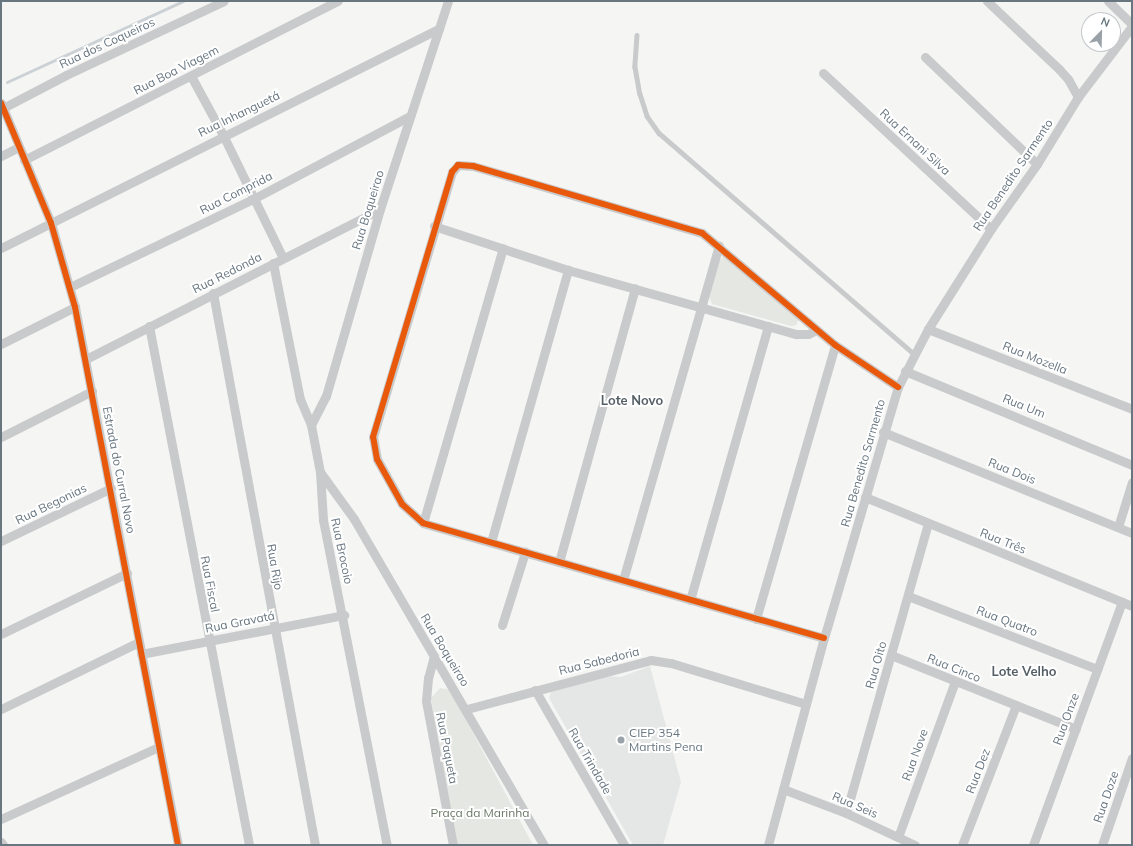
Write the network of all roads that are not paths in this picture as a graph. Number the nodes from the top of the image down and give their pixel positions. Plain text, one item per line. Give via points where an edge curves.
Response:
1 (224, 1) edge
2 (338, 1) edge
3 (448, 1) edge
4 (1108, 1) edge
5 (992, 2) edge
6 (1132, 25) edge
7 (439, 29) junction
8 (637, 35) dead end
9 (925, 57) dead end
10 (823, 73) dead end
11 (191, 76) junction
12 (1078, 97) junction
13 (2, 107) edge
14 (410, 116) junction
15 (223, 135) junction
16 (19, 147) junction
17 (1, 156) edge
18 (24, 160) junction
19 (1037, 164) junction
20 (254, 199) junction
21 (380, 209) junction
22 (51, 223) junction
23 (434, 226) junction
24 (991, 229) junction
25 (719, 246) junction
26 (1, 248) edge
27 (503, 248) junction
28 (283, 258) junction
29 (273, 263) junction
30 (568, 270) junction
31 (70, 288) junction
32 (635, 288) junction
33 (213, 293) junction
34 (75, 307) junction
35 (701, 307) junction
36 (149, 326) junction
37 (768, 326) junction
38 (928, 329) junction
39 (817, 330) junction
40 (1, 344) edge
41 (834, 345) junction
42 (914, 354) junction
43 (86, 359) junction
44 (906, 371) junction
45 (898, 387) junction
46 (92, 391) junction
47 (1132, 409) edge
48 (311, 425) junction
49 (883, 432) junction
50 (1, 437) edge
51 (1132, 464) edge
52 (320, 472) junction
53 (1132, 482) edge
54 (111, 488) junction
55 (865, 497) junction
56 (423, 522) junction
57 (928, 523) junction
58 (1118, 527) junction
59 (1132, 532) edge
60 (1, 541) edge
61 (491, 542) junction
62 (525, 552) junction
63 (559, 562) junction
64 (127, 573) junction
65 (624, 580) junction
66 (908, 596) junction
67 (690, 600) junction
68 (1122, 602) junction
69 (1132, 606) edge
70 (344, 615) junction
71 (756, 619) junction
72 (502, 625) dead end
73 (274, 628) junction
74 (1, 634) edge
75 (824, 638) junction
76 (208, 640) junction
77 (139, 642) junction
78 (141, 654) junction
79 (891, 655) junction
80 (434, 656) junction
81 (1097, 669) junction
82 (956, 681) junction
83 (536, 690) junction
84 (806, 704) junction
85 (1016, 705) junction
86 (467, 708) junction
87 (1, 709) edge
88 (1076, 729) junction
89 (158, 747) junction
90 (1132, 758) edge
91 (783, 789) junction
92 (846, 813) junction
93 (1, 819) edge
94 (898, 837) junction
95 (1, 842) edge
96 (3, 845) edge
97 (178, 845) edge
98 (249, 845) edge
99 (315, 845) edge
100 (387, 845) edge
101 (453, 845) edge
102 (544, 845) edge
103 (624, 845) edge
104 (768, 845) edge
105 (915, 845) edge
106 (962, 845) edge
107 (1033, 845) edge
108 (1102, 845) edge

1 - 13 street, Rua dos Coqueiros
2 - 11 street, Rua Boa Viagem
3 - 7 street, Rua Boqueirao
4 - 6 street
5 - 12 street via 1059,69
6 - 12 street, Rua Benedito Sarmento
7 - 14 street, Rua Boqueirao
7 - 15 street, Rua Inhanguetá
8 - 42 lane via 636,67 640,94 647,116 659,133
9 - 19 street
10 - 24 street, Rua Ernani Silva
11 - 15 street
11 - 18 street, Rua Boa Viagem
12 - 19 street, Rua Benedito Sarmento
13 - 16 street, Estrada do Curral Novo
14 - 20 street, Rua Comprida
14 - 21 street, Rua Boqueirao
15 - 20 street
15 - 22 street, Rua Inhanguetá
16 - 17 street
16 - 18 street, Estrada do Curral Novo
18 - 22 street, Estrada do Curral Novo
19 - 24 street, Rua Benedito Sarmento
20 - 28 street
20 - 31 street, Rua Comprida
21 - 28 street, Rua Redonda
21 - 48 street, Rua Boqueirao via 326,396
22 - 26 street, Rua Inhanguetá
22 - 31 street, Estrada do Curral Novo
23 - 25 street via 452,172 458,165 464,164 692,230 709,237
23 - 27 street
23 - 56 street via 373,437 378,459 402,504
24 - 38 street, Rua Benedito Sarmento
25 - 35 street
25 - 39 street
27 - 30 street
27 - 56 street
28 - 29 street, Rua Redonda
29 - 33 street, Rua Redonda
29 - 48 street, Rua Brocoio via 300,399
30 - 32 street
30 - 61 street
31 - 34 street, Estrada do Curral Novo
32 - 35 street
32 - 63 street
33 - 36 street, Rua Redonda
33 - 73 street, Rua Rijo
34 - 40 street
34 - 43 street, Estrada do Curral Novo
35 - 37 street
35 - 65 street
36 - 43 street, Rua Redonda
36 - 76 street, Rua Fiscal
37 - 39 street via 803,334
37 - 67 street
38 - 42 street, Rua Benedito Sarmento
38 - 47 street, Rua Mozella
39 - 41 street
41 - 45 street
41 - 71 street
42 - 44 street, Rua Benedito Sarmento
43 - 46 street, Estrada do Curral Novo
44 - 45 street, Rua Benedito Sarmento
44 - 51 street, Rua Um
45 - 49 street, Rua Benedito Sarmento
46 - 50 street
46 - 54 street, Estrada do Curral Novo
48 - 52 street, Rua Brocoio
49 - 55 street, Rua Benedito Sarmento
49 - 58 street, Rua Dois
52 - 70 street, Rua Brocoio via 323,520
52 - 80 street, Rua Boqueirao via 354,519
53 - 58 street
54 - 60 street, Rua Begonias
54 - 64 street, Estrada do Curral Novo
55 - 57 street, Rua Três
55 - 75 street, Rua Benedito Sarmento
56 - 61 street
57 - 66 street, Rua Oito
57 - 68 street, Rua Três
58 - 59 street, Rua Dois
61 - 62 street
62 - 63 street
62 - 72 street
63 - 65 street
64 - 74 street
64 - 77 street, Estrada do Curral Novo
65 - 67 street
66 - 79 street, Rua Oito
66 - 81 street, Rua Quatro
67 - 71 street
68 - 69 street, Rua Três
68 - 81 street, Rua Onze
70 - 73 street, Rua Gravatá
70 - 100 street, Rua Brocoio
71 - 75 street
73 - 76 street, Rua Gravatá
73 - 99 street, Rua Rijo
75 - 84 street, Rua Benedito Sarmento
76 - 78 street, Rua Gravatá
76 - 98 street, Rua Fiscal
77 - 78 street, Estrada do Curral Novo
77 - 87 street
78 - 89 street, Estrada do Curral Novo
79 - 82 street, Rua Cinco
79 - 92 street, Rua Oito
80 - 86 street, Rua Boqueirao
80 - 101 street, Rua Paqueta via 428,678 426,701
81 - 88 street, Rua Onze
82 - 85 street, Rua Cinco
82 - 94 street, Rua Nove
83 - 84 street, Rua Sabedoria via 639,662 661,661
83 - 86 street, Rua Sabedoria
83 - 103 street, Rua Trindade
84 - 91 street, Rua Benedito Sarmento
85 - 88 street, Rua Cinco
85 - 106 street, Rua Dez
86 - 102 street, Rua Boqueirao
88 - 107 street, Rua Onze
89 - 93 street
89 - 97 street, Estrada do Curral Novo
90 - 108 street, Rua Doze
91 - 92 street, Rua Seis
91 - 104 street, Rua Benedito Sarmento
92 - 94 street, Rua Seis
94 - 105 street, Rua Seis
95 - 96 street

